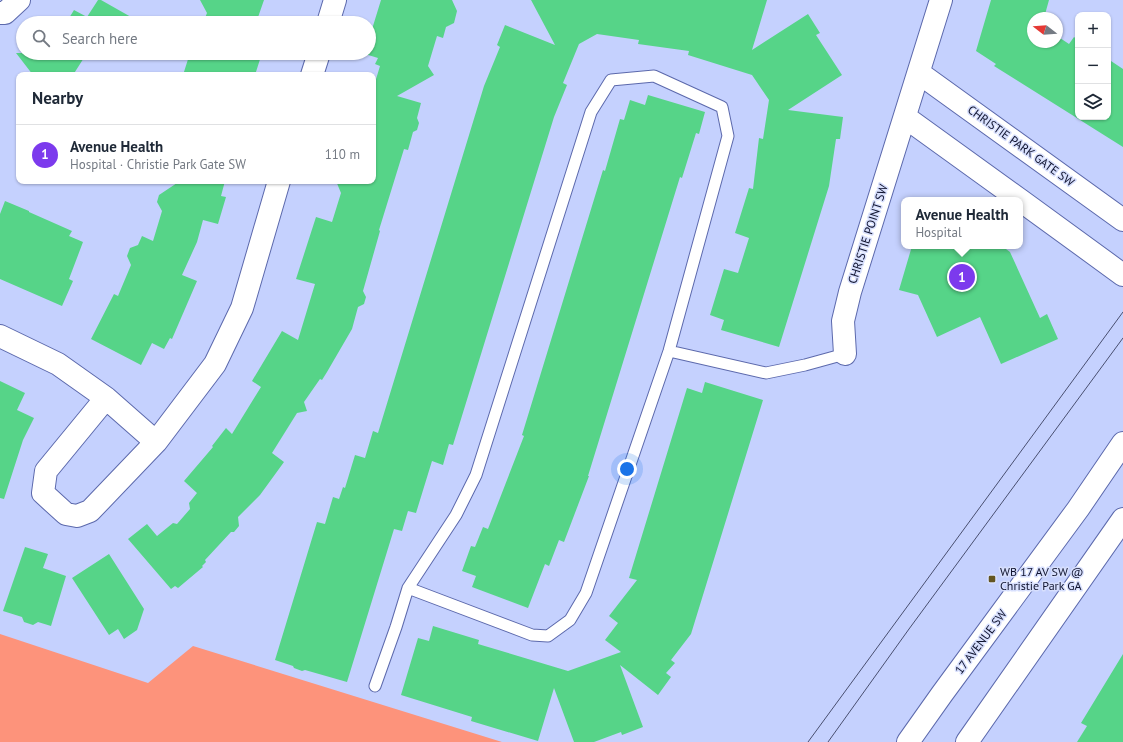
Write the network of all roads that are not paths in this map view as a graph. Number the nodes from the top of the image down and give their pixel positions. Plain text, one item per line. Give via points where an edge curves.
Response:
1 (19, 0) edge
2 (336, 0) edge
3 (941, 0) edge
4 (0, 13) edge
5 (330, 16) edge
6 (317, 60) edge
7 (313, 72) edge
8 (919, 73) junction
9 (905, 117) junction
10 (278, 184) edge
11 (1016, 197) edge
12 (1023, 202) edge
13 (1123, 220) edge
14 (1123, 275) edge
15 (0, 336) edge
16 (670, 351) junction
17 (845, 354) joint
18 (106, 398) junction
19 (156, 442) junction
20 (1123, 443) edge
21 (1123, 519) edge
22 (408, 588) junction
23 (375, 686) dead end
24 (908, 742) edge
25 (967, 742) edge

1 - 4 street via 5,13
2 - 5 street
3 - 8 street, CHRISTIE POINT SW
6 - 7 street
8 - 9 street, CHRISTIE POINT SW
8 - 13 street, CHRISTIE PARK GATE SW
9 - 11 street
9 - 17 street, CHRISTIE POINT SW via 850,292 843,321
10 - 19 street via 242,308 215,364
12 - 14 street
15 - 18 street via 58,364
16 - 17 lane via 766,373
16 - 22 lane via 586,593 570,620 548,636 532,635
16 - 22 lane via 728,136 722,107 654,76 611,80 591,112 476,475 456,515
18 - 19 street
18 - 19 street via 46,471 43,493 66,514 77,516 90,511
20 - 24 street, 17 AVENUE SW
21 - 25 street
22 - 23 lane

